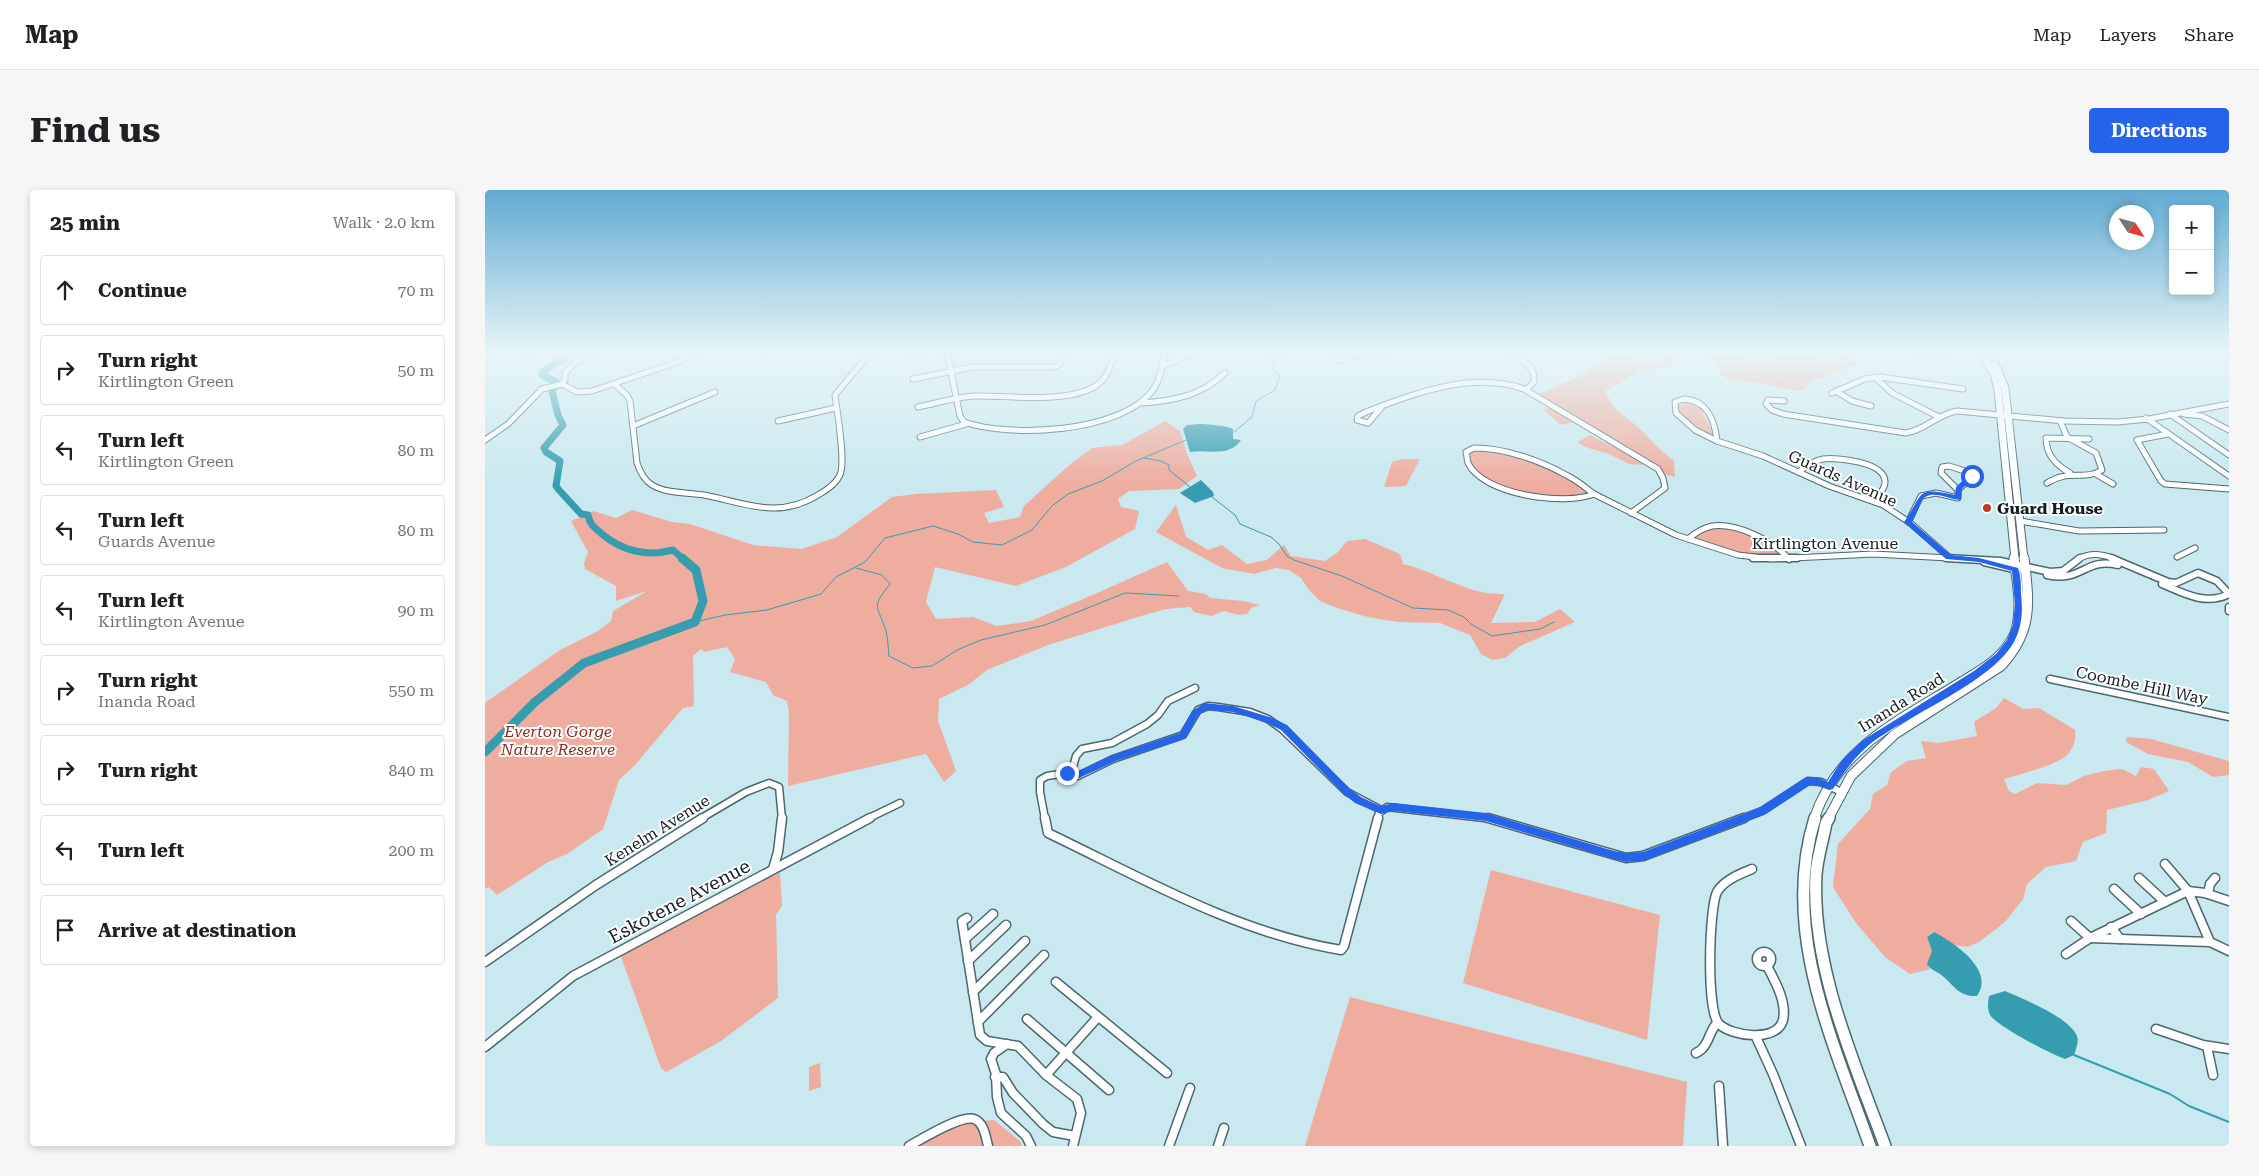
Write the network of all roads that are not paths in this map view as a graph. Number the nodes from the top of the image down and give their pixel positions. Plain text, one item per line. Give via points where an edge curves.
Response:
1 (534, 397) edge
2 (627, 397) edge
3 (704, 397) edge
4 (835, 397) edge
5 (973, 397) edge
6 (1030, 397) edge
7 (1063, 397) edge
8 (1146, 397) edge
9 (1186, 397) edge
10 (1409, 397) edge
11 (1537, 397) edge
12 (1843, 397) edge
13 (1901, 397) edge
14 (2000, 397) edge
15 (2004, 397) edge
16 (956, 398) junction
17 (1784, 401) dead end
18 (1137, 403) junction
19 (2229, 404) edge
20 (1871, 406) dead end
21 (918, 407) dead end
22 (836, 408) junction
23 (1381, 408) junction
24 (2173, 413) junction
25 (2004, 416) junction
26 (1939, 417) junction
27 (2146, 418) junction
28 (778, 421) dead end
29 (2059, 421) junction
30 (966, 424) junction
31 (633, 426) junction
32 (2229, 430) edge
33 (2168, 434) junction
34 (920, 437) dead end
35 (2067, 437) junction
36 (2089, 439) dead end
37 (485, 440) edge
38 (1717, 441) junction
39 (2229, 455) edge
40 (1799, 472) junction
41 (2070, 473) junction
42 (2096, 474) junction
43 (2229, 476) edge
44 (2047, 483) dead end
45 (2113, 484) dead end
46 (2229, 489) edge
47 (1957, 490) junction
48 (1595, 494) junction
49 (1875, 502) junction
50 (1631, 513) junction
51 (2020, 521) junction
52 (1908, 522) junction
53 (2164, 530) dead end
54 (1688, 539) junction
55 (2195, 548) dead end
56 (1949, 557) junction
57 (2177, 557) dead end
58 (1789, 559) junction
59 (1979, 560) joint
60 (2020, 568) junction
61 (2226, 585) edge
62 (2229, 594) edge
63 (2229, 606) edge
64 (2229, 611) edge
65 (2050, 680) dead end
66 (1195, 688) dead end
67 (2229, 717) edge
68 (1065, 774) junction
69 (1835, 789) junction
70 (900, 803) dead end
71 (1381, 810) junction
72 (2165, 864) dead end
73 (1752, 869) dead end
74 (772, 870) junction
75 (2139, 878) dead end
76 (2215, 878) dead end
77 (2114, 889) dead end
78 (2188, 891) junction
79 (2208, 894) junction
80 (2165, 902) junction
81 (2229, 902) edge
82 (993, 914) dead end
83 (2141, 914) junction
84 (967, 918) dead end
85 (2071, 922) dead end
86 (1006, 925) dead end
87 (2111, 927) junction
88 (2090, 938) junction
89 (965, 939) junction
90 (2120, 939) junction
91 (1025, 941) dead end
92 (2210, 942) junction
93 (2229, 951) edge
94 (2066, 954) dead end
95 (1044, 955) dead end
96 (485, 962) edge
97 (968, 962) junction
98 (1767, 966) dead end
99 (1056, 982) dead end
100 (973, 992) junction
101 (1098, 1017) junction
102 (1027, 1019) dead end
103 (978, 1022) junction
104 (1717, 1023) junction
105 (2156, 1029) dead end
106 (1756, 1037) junction
107 (1007, 1044) junction
108 (2207, 1046) junction
109 (485, 1047) edge
110 (2229, 1049) edge
111 (1065, 1053) junction
112 (1696, 1053) dead end
113 (1167, 1073) dead end
114 (1046, 1075) junction
115 (2213, 1075) dead end
116 (995, 1077) junction
117 (1719, 1086) dead end
118 (1189, 1088) dead end
119 (1109, 1090) dead end
120 (1224, 1128) dead end
121 (1075, 1136) junction
122 (909, 1146) edge
123 (988, 1146) edge
124 (1031, 1146) edge
125 (1073, 1146) edge
126 (1169, 1146) edge
127 (1218, 1146) edge
128 (1723, 1146) edge
129 (1801, 1146) edge
130 (1870, 1146) edge
131 (1885, 1146) edge

1 - 37 street
2 - 31 street
3 - 31 street
4 - 22 street
5 - 16 street
6 - 7 street
8 - 18 street
9 - 18 street
10 - 23 street
11 - 50 street via 1653,464 1659,471 1665,488
12 - 20 street
13 - 26 street
14 - 25 main road, Inanda Road
15 - 25 main road, Inanda Road
16 - 21 street
16 - 30 street via 960,416
17 - 26 street via 1768,400 1766,404 1783,414 1896,433 1918,431
18 - 30 street via 1098,422 1076,428 981,428
19 - 24 street
22 - 28 street
22 - 31 street via 842,464 840,475 817,496 778,509 751,508 708,496 661,489 651,484 643,478 638,465
23 - 23 street via 1368,422 1357,420 1362,413
24 - 27 street
24 - 32 street via 2202,416
24 - 39 street
25 - 26 street via 1962,410
25 - 29 street
25 - 51 main road, Inanda Road
25 - 60 main road, Inanda Road
27 - 29 street via 2103,422
27 - 33 street
29 - 35 street
30 - 34 street
33 - 43 street
33 - 46 street via 2137,440 2161,481 2170,486
35 - 36 street
35 - 41 street via 2048,437 2046,444 2054,462
35 - 42 street via 2097,453 2102,468
38 - 38 street, Guards Avenue via 1685,424 1676,413 1675,402 1688,400 1705,408 1715,422
38 - 40 street, Guards Avenue
40 - 49 street, Guards Avenue
40 - 49 street via 1823,459 1845,459 1865,465 1879,471 1885,479
41 - 42 street
41 - 44 street via 2057,475
42 - 45 street
47 - 47 street via 1971,478 1971,472 1942,466 1941,473
47 - 52 street via 1958,498 1927,493 1919,500
48 - 48 street, Kirtlington Avenue via 1567,475 1524,457 1477,448 1466,452 1470,465 1481,477 1515,492 1561,500 1577,500
48 - 50 street, Kirtlington Avenue
49 - 52 street, Guards Avenue
50 - 54 street, Kirtlington Avenue
51 - 53 street via 2079,531
51 - 60 main road, Inanda Road
52 - 56 street, Guards Avenue
54 - 58 street, Kirtlington Avenue via 1747,558
54 - 58 street via 1703,529 1722,526 1768,542
55 - 57 street
56 - 58 street, Kirtlington Avenue via 1857,554
56 - 59 street, Kirtlington Avenue
59 - 60 street, Kirtlington Avenue
60 - 61 street via 2058,572 2076,559 2098,554 2168,582 2176,583 2198,573
60 - 62 street via 2070,577 2092,564 2111,563 2209,600
60 - 69 main road, Inanda Road via 2017,625 2011,641 1999,656 1977,674 1867,742 1845,763
61 - 62 street
63 - 64 street
65 - 67 street, Coombe Hill Way
66 - 68 street via 1168,701 1147,724 1112,743 1082,750
68 - 71 street via 1077,776 1113,759 1183,735 1195,713 1209,706 1233,709 1280,726 1295,737 1347,791
68 - 71 street via 1047,776 1039,782 1047,831 1052,837 1225,917 1335,950 1341,950 1345,942
69 - 71 street via 1809,781 1762,811 1635,858 1614,855 1486,817 1387,806
69 - 130 main road, Inanda Road via 1815,818 1807,845 1802,892 1805,928 1820,998
69 - 131 main road, Inanda Road via 1818,853 1817,925 1832,993
70 - 74 street, Eskotene Avenue
72 - 78 street
73 - 104 street via 1730,880 1715,896 1711,1002
74 - 96 street, Kenelm Avenue via 779,850 781,796 779,787 769,783 746,792 702,818 596,885
74 - 109 street, Eskotene Avenue via 573,976
75 - 80 street
76 - 79 street via 2209,884
77 - 83 street
78 - 79 street
78 - 80 street
78 - 92 street
79 - 81 street
80 - 83 street
82 - 89 street
83 - 87 street
84 - 89 street via 962,922
85 - 88 street
86 - 97 street
87 - 88 street
87 - 90 street
88 - 90 street
88 - 94 street
89 - 97 street
90 - 92 street
91 - 100 street
92 - 93 street
95 - 103 street
97 - 100 street
98 - 106 street via 1779,993 1784,1016 1779,1027
99 - 101 street
100 - 103 street
101 - 111 street
101 - 113 street
102 - 111 street
103 - 107 street via 983,1039
104 - 106 street via 1731,1031
104 - 112 street via 1709,1032 1705,1048
105 - 108 street
106 - 129 street
107 - 114 street via 1021,1048
107 - 116 street via 991,1057
108 - 110 street
108 - 115 street
111 - 114 street
111 - 119 street
114 - 121 street via 1075,1096 1079,1104
116 - 121 street via 1003,1077 1021,1103 1050,1130
116 - 124 street via 1001,1112 1026,1135
117 - 128 street
118 - 126 street
120 - 127 street
121 - 125 street
122 - 123 street via 971,1118 983,1129

